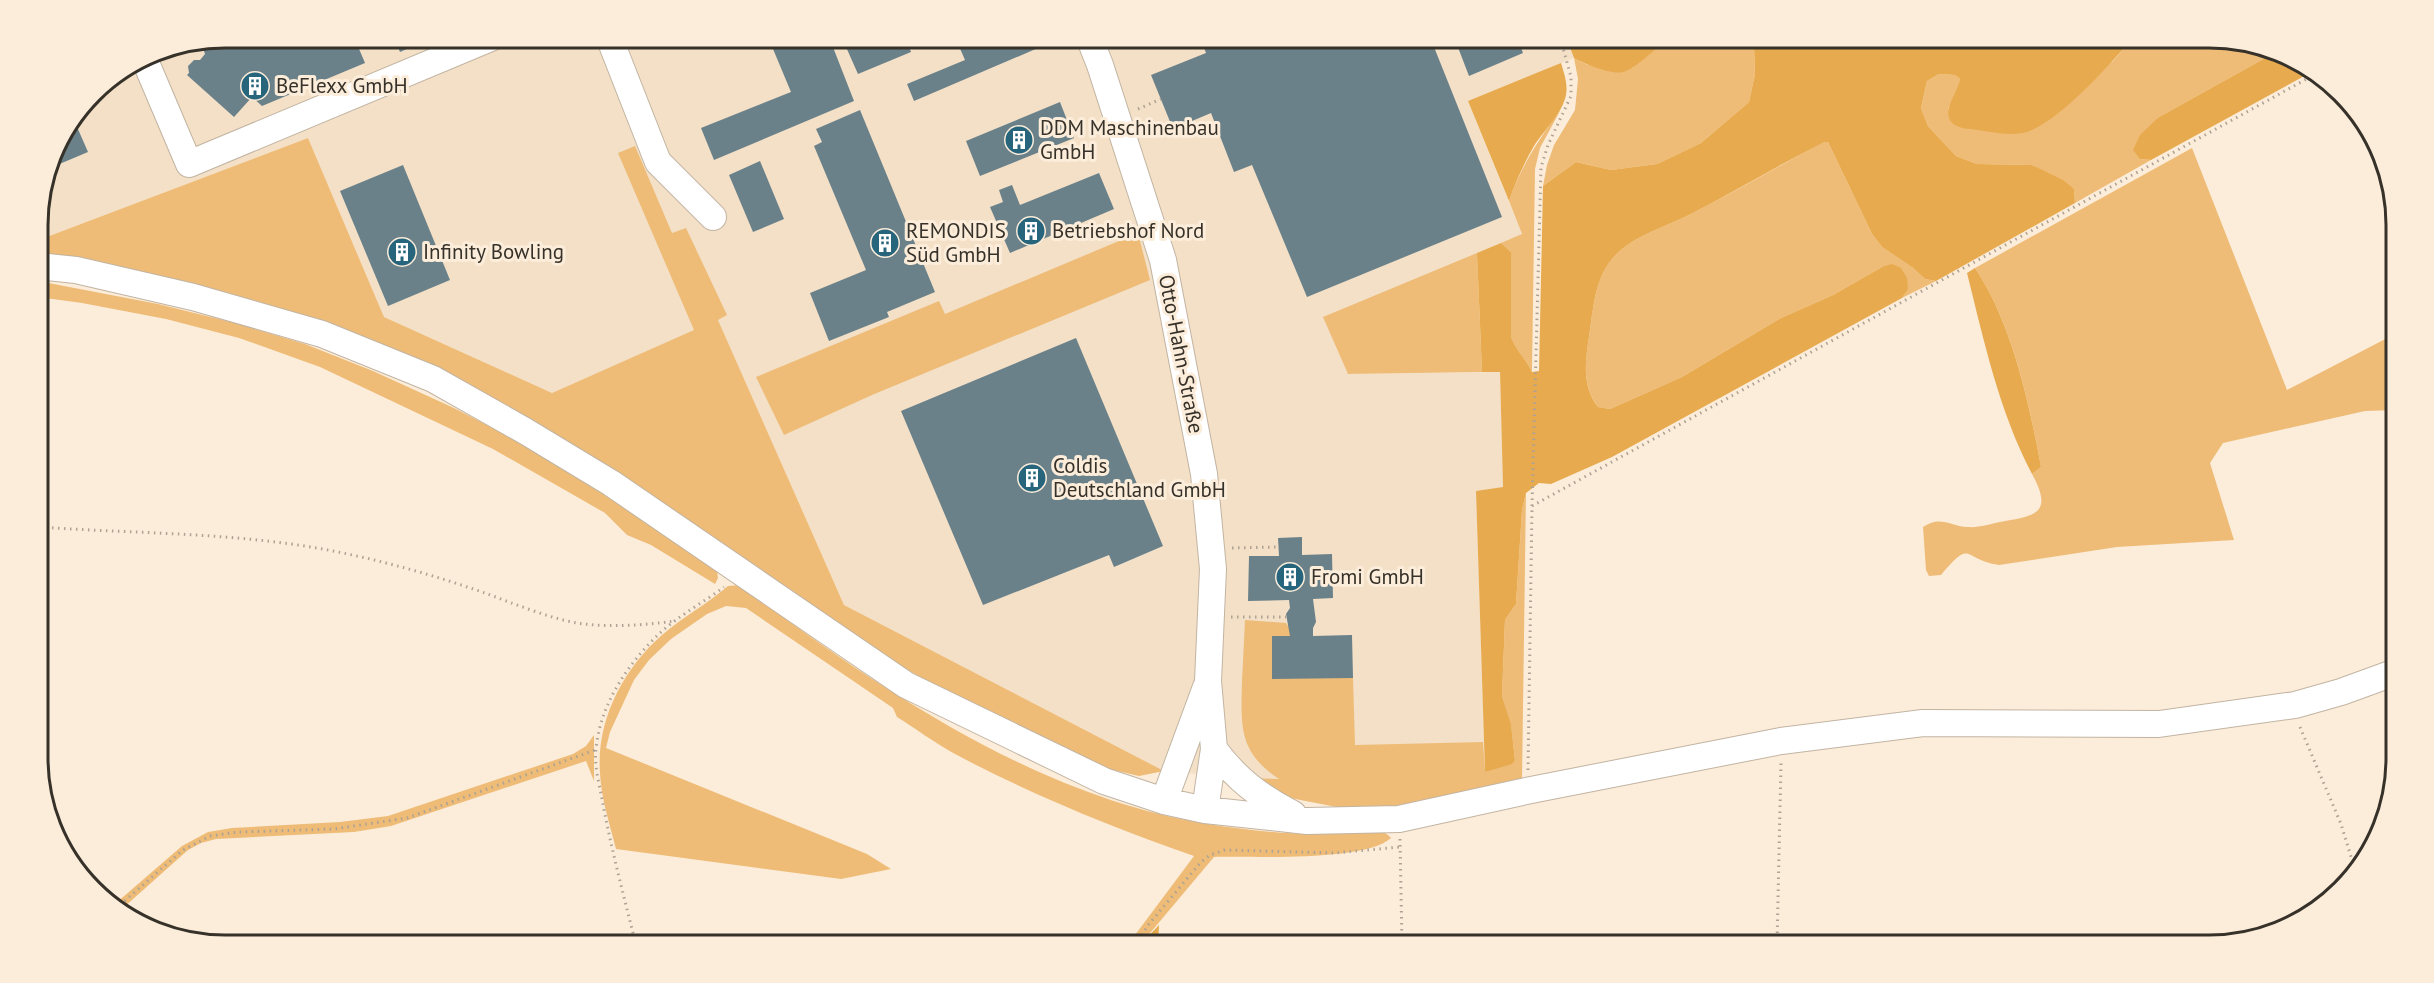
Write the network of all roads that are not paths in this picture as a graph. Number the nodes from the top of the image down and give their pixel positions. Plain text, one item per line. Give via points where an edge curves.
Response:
1 (469, 48) edge
2 (613, 48) edge
3 (1093, 48) edge
4 (147, 66) edge
5 (713, 217) dead end
6 (48, 267) edge
7 (2386, 676) edge
8 (1208, 681) junction
9 (1214, 749) junction
10 (1164, 801) junction
11 (1205, 810) junction
12 (1307, 821) junction

1 - 4 street via 189,164
2 - 5 street via 658,162
3 - 8 street, Otto-Hahn-Straße via 1163,260 1204,474 1213,568
6 - 10 street via 193,297 322,334 433,379 611,483 906,685 1104,780
7 - 12 street via 2295,705 2159,724 1923,723 1781,741 1399,819
8 - 9 street
8 - 10 street
9 - 11 street
9 - 12 street via 1229,769 1265,800
10 - 11 street
11 - 12 street

